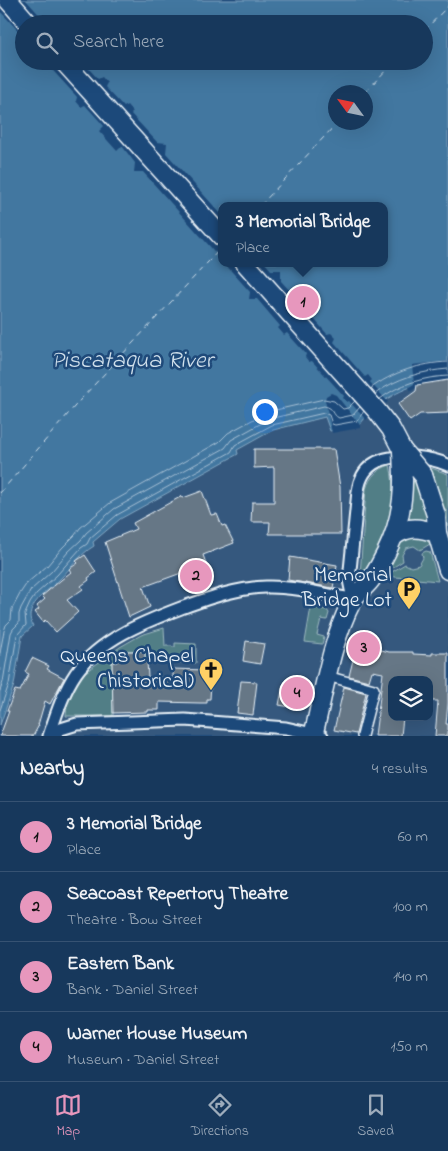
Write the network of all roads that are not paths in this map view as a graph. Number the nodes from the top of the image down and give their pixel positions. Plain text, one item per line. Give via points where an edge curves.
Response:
1 (8, 0) edge
2 (21, 15) edge
3 (71, 70) edge
4 (218, 233) edge
5 (249, 267) edge
6 (394, 454) junction
7 (448, 465) edge
8 (437, 533) junction
9 (394, 536) junction
10 (448, 570) edge
11 (353, 599) junction
12 (327, 676) junction
13 (316, 735) edge
14 (50, 736) edge
15 (362, 736) edge

1 - 2 main road
3 - 4 main road
5 - 6 main road via 391,429
6 - 7 street
6 - 8 main road, bridge via 422,475 436,515
6 - 9 main road, bridge via 404,475 402,504
6 - 11 street via 366,470 358,485 349,580
8 - 9 main road via 414,528
8 - 10 main road
9 - 11 main road via 371,580
11 - 12 main road via 337,638
11 - 14 street via 281,588 256,588 226,593 150,620 110,642 83,664 70,683
12 - 13 main road
12 - 15 street via 374,689
13 - 14 street via 286,728 185,720 77,724

